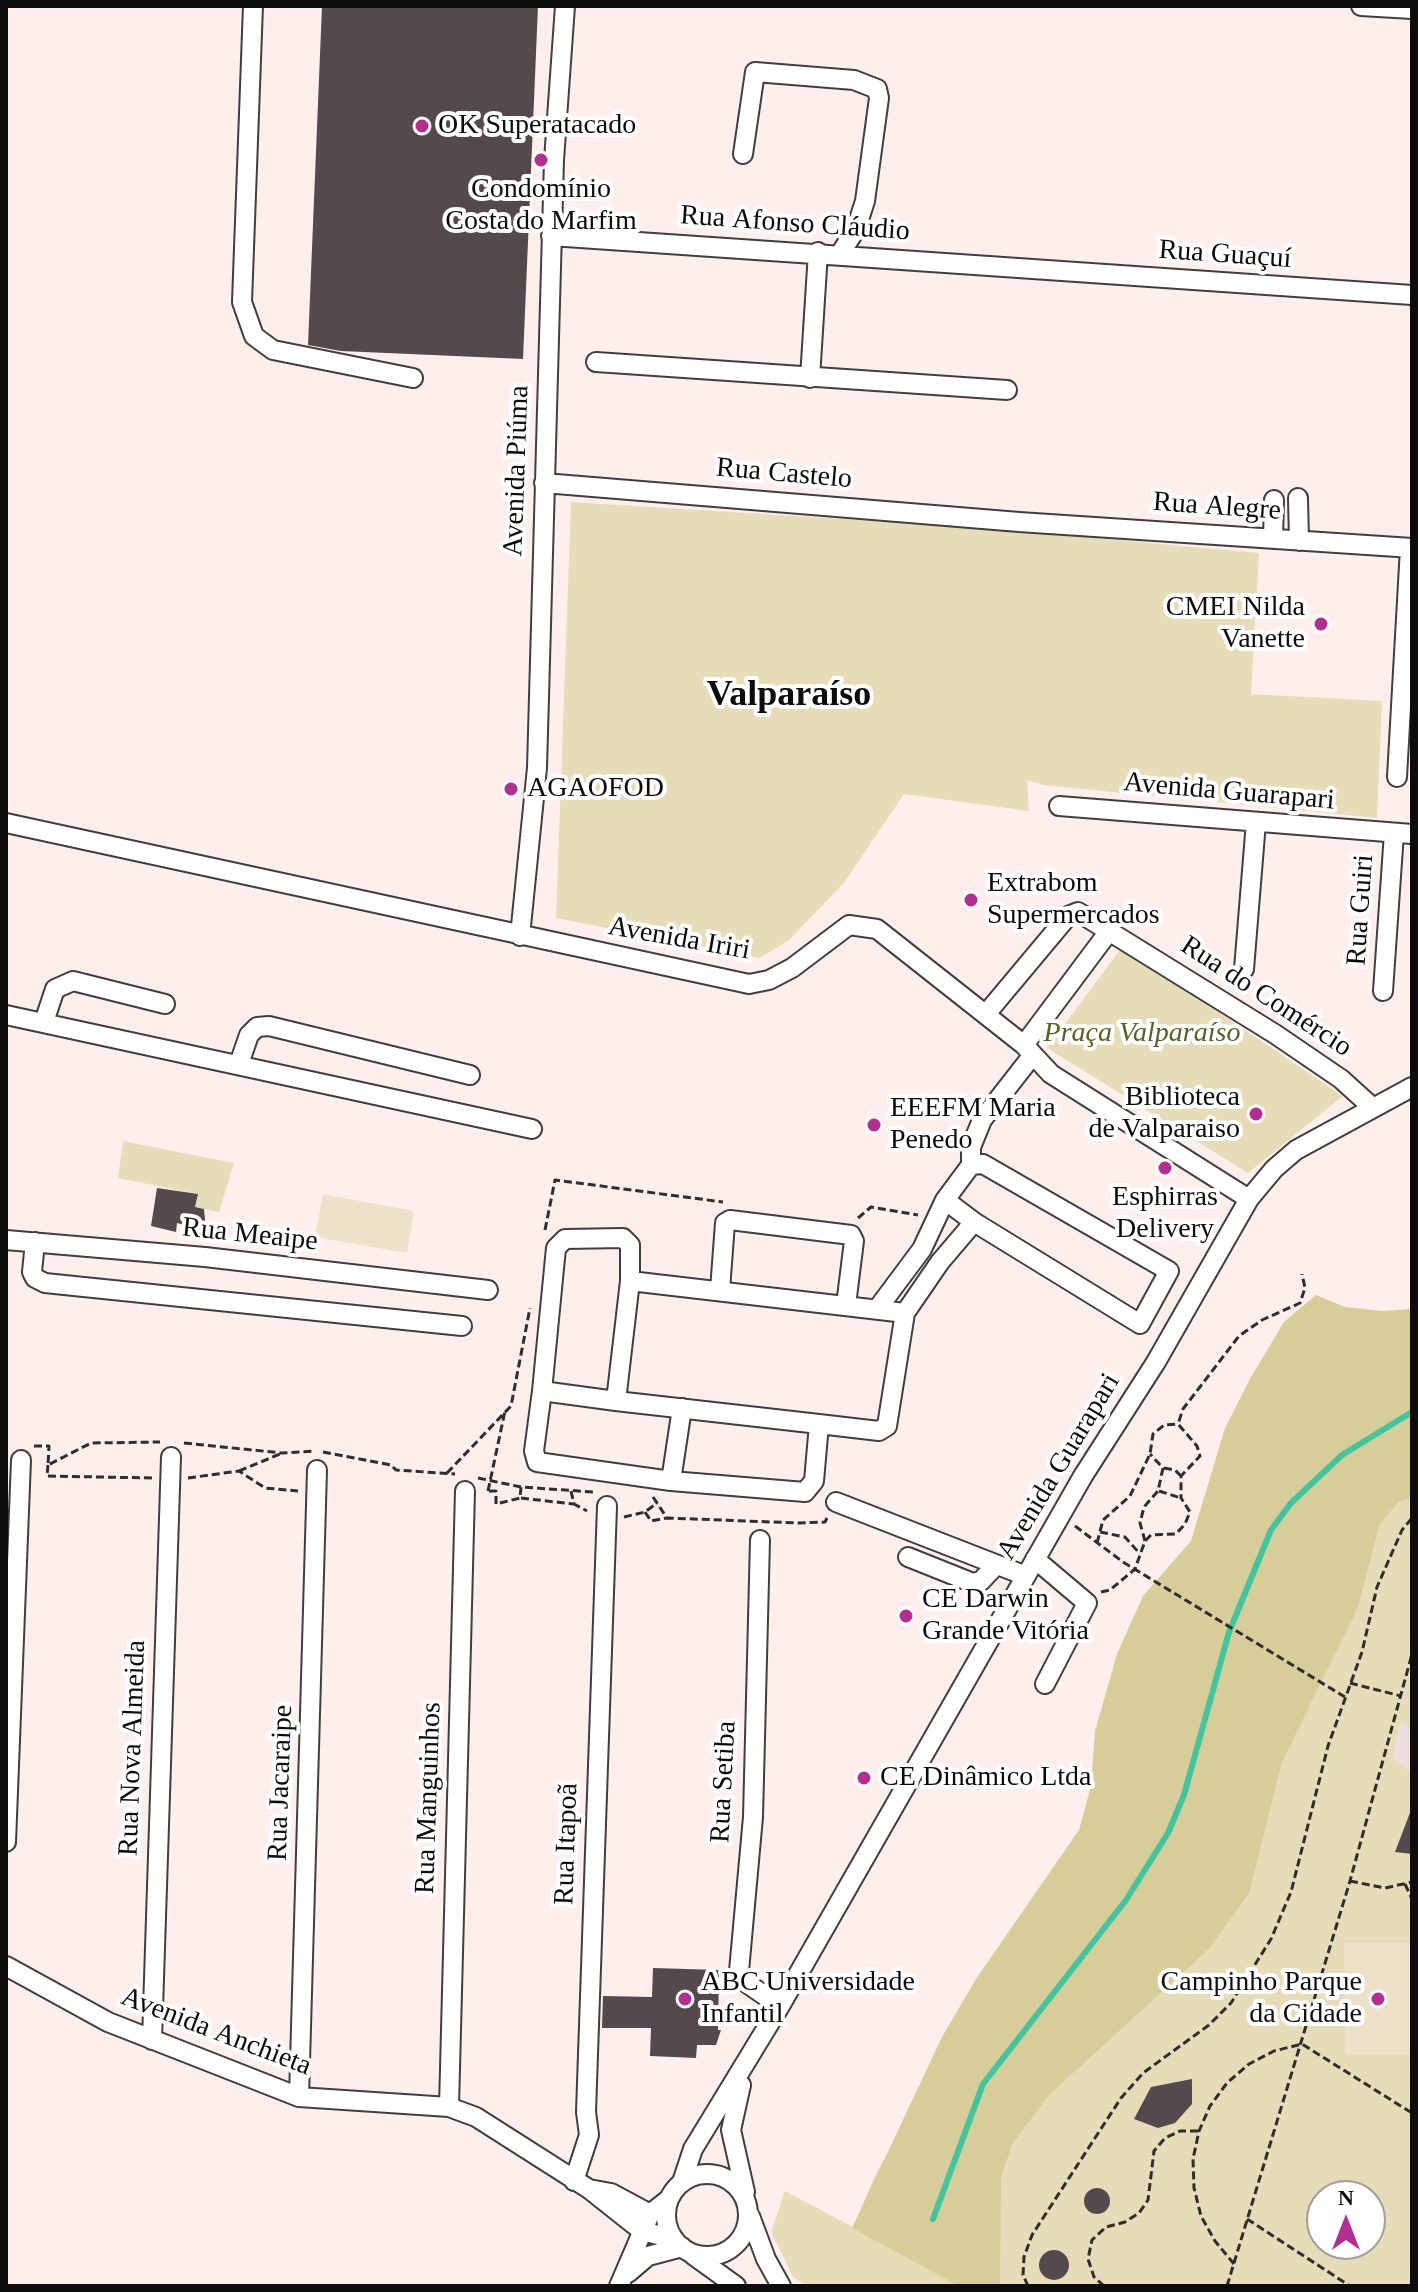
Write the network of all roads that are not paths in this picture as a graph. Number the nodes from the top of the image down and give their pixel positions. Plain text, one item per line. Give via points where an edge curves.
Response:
1 (253, 6) edge
2 (565, 6) edge
3 (1361, 6) edge
4 (1412, 9) edge
5 (743, 154) dead end
6 (551, 236) junction
7 (818, 252) junction
8 (840, 254) junction
9 (1035, 271) joint
10 (1412, 295) edge
11 (596, 362) dead end
12 (413, 378) dead end
13 (810, 378) junction
14 (1007, 390) dead end
15 (544, 483) junction
16 (1298, 498) dead end
17 (1274, 500) dead end
18 (1019, 522) joint
19 (1273, 539) junction
20 (1299, 541) junction
21 (1411, 548) edge
22 (1397, 777) dead end
23 (1059, 806) dead end
24 (1256, 822) junction
25 (6, 823) edge
26 (1403, 834) edge
27 (1110, 930) junction
28 (520, 936) junction
29 (1244, 969) dead end
30 (1383, 991) dead end
31 (165, 1004) dead end
32 (986, 1014) junction
33 (6, 1015) edge
34 (44, 1022) junction
35 (1028, 1050) junction
36 (239, 1064) junction
37 (470, 1075) dead end
38 (1412, 1087) edge
39 (1373, 1108) junction
40 (532, 1129) dead end
41 (971, 1165) junction
42 (1249, 1199) junction
43 (945, 1200) junction
44 (974, 1222) junction
45 (6, 1240) edge
46 (35, 1242) junction
47 (1169, 1271) junction
48 (630, 1281) junction
49 (1200, 1289) junction
50 (488, 1290) dead end
51 (720, 1290) junction
52 (846, 1305) junction
53 (878, 1308) junction
54 (905, 1313) junction
55 (1140, 1324) junction
56 (462, 1326) dead end
57 (1169, 1339) junction
58 (542, 1391) junction
59 (616, 1401) junction
60 (682, 1408) junction
61 (819, 1424) junction
62 (169, 1447) road end
63 (20, 1453) road end
64 (317, 1470) dead end
65 (468, 1481) road end
66 (671, 1481) junction
67 (603, 1499) road end
68 (836, 1502) road end
69 (760, 1540) dead end
70 (908, 1557) dead end
71 (1035, 1559) junction
72 (996, 1565) junction
73 (1026, 1576) junction
74 (1045, 1684) dead end
75 (6, 1842) edge
76 (6, 1966) edge
77 (780, 2006) junction
78 (152, 2040) junction
79 (748, 2063) junction
80 (299, 2097) junction
81 (449, 2107) junction
82 (682, 2182) junction
83 (581, 2185) junction
84 (669, 2199) junction
85 (748, 2208) junction
86 (646, 2223) junction
87 (682, 2246) junction
88 (622, 2280) edge
89 (736, 2286) edge
90 (781, 2286) edge

1 - 12 street via 242,302 254,336 273,350
2 - 6 street, Avenida Piúma
3 - 4 street
5 - 8 street via 755,72 854,80 877,89 865,201
6 - 7 street, Rua Afonso Cláudio
6 - 15 street, Avenida Piúma
7 - 8 street, Rua Afonso Cláudio
7 - 13 street
8 - 9 street, Rua Afonso Cláudio
9 - 10 street, Rua Guaçuí
11 - 13 street
13 - 14 street
15 - 18 street, Rua Castelo
15 - 28 street, Avenida Piúma via 537,768
16 - 20 street
17 - 19 street
18 - 19 street, Rua Alegre
19 - 20 street, Rua Alegre
20 - 21 street, Rua Alegre
21 - 22 street, Rua Alegre
23 - 24 street, Avenida Guarapari
24 - 26 street, Avenida Guarapari
24 - 29 street
25 - 28 street, Avenida Iriri
26 - 30 street, Rua Guiri
27 - 32 street, Rua do Comércio via 1088,915 1072,913
27 - 35 street
27 - 39 street, Rua do Comércio via 1275,1034
28 - 32 street, Avenida Iriri via 749,984 769,980 849,925 863,925 892,937
31 - 34 street via 73,981 55,989
32 - 35 street, Avenida Iriri
33 - 34 street
34 - 36 street
35 - 41 street via 982,1120 971,1147
35 - 42 street, Avenida Iriri via 1051,1074
36 - 37 street via 249,1035 257,1027 269,1026
36 - 40 street
38 - 39 street, Avenida Guarapari
39 - 42 street, Avenida Guarapari via 1296,1150
41 - 43 street
41 - 47 street via 983,1164
42 - 49 street, Avenida Guarapari
43 - 44 street
43 - 53 street via 922,1249
44 - 54 street
44 - 55 street
45 - 46 street, Rua Meaipe
46 - 50 street, Rua Meaipe
46 - 56 street via 32,1272 45,1283
47 - 49 street
47 - 55 street
48 - 51 street
48 - 58 street via 628,1241 560,1242
48 - 59 street
49 - 57 street, Avenida Guarapari
51 - 52 street
51 - 52 street via 725,1223 730,1220 851,1235
52 - 53 street
53 - 54 street
54 - 61 street via 885,1429
55 - 57 street
57 - 71 street, Avenida Guarapari
58 - 59 street
58 - 66 street via 537,1462
59 - 60 street
60 - 61 street
60 - 66 street
61 - 66 street via 814,1481 805,1492
62 - 78 street, Rua Nova Almeida
63 - 75 street
64 - 80 street, Rua Jacaraipe
65 - 81 street, Rua Manguinhos
67 - 83 street, Rua Itapoã via 589,2135
68 - 72 street
69 - 77 street, Rua Setiba via 753,1817 739,1971 745,1982
70 - 72 street via 973,1583
71 - 73 street, Avenida Guarapari
71 - 74 street via 1087,1603
72 - 73 street
73 - 77 street, Avenida Guarapari
76 - 78 street, Avenida Anchieta
77 - 79 street, Avenida Guarapari
78 - 80 street, Avenida Anchieta
79 - 82 street, Avenida Guarapari via 693,2149
79 - 85 street, Avenida Guarapari via 731,2130
80 - 81 street, Avenida Anchieta
81 - 83 street, Avenida Anchieta via 476,2117
82 - 84 street
82 - 85 street via 698,2174 717,2174 733,2182
83 - 86 street, Avenida Anchieta via 611,2193
84 - 86 street
84 - 87 street via 666,2220
85 - 87 street via 743,2236 735,2245 714,2255
85 - 90 street
86 - 87 street, Avenida Anchieta
86 - 88 street
87 - 88 street via 648,2256
87 - 89 street, Avenida Anchieta

